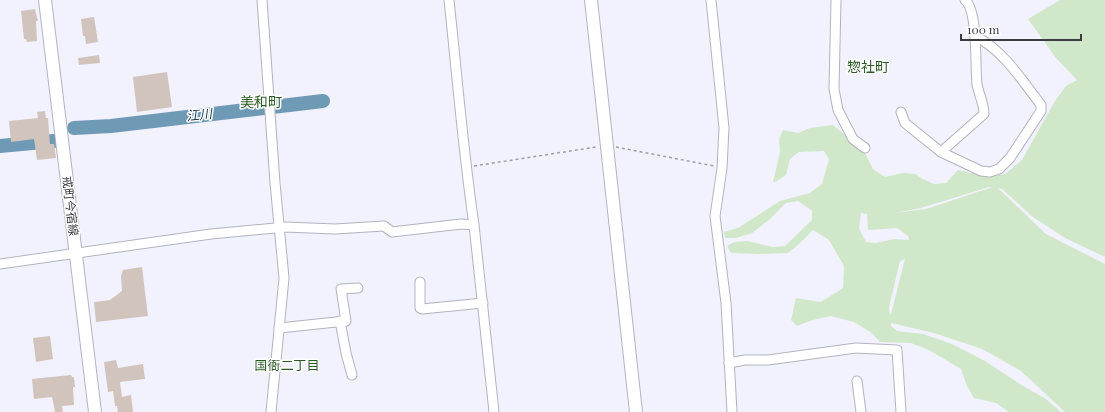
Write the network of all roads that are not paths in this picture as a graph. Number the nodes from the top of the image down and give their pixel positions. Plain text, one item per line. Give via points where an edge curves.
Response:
1 (46, 0) edge
2 (262, 0) edge
3 (450, 0) edge
4 (591, 0) edge
5 (710, 0) edge
6 (836, 0) edge
7 (965, 0) edge
8 (974, 36) junction
9 (901, 112) dead end
10 (865, 148) dead end
11 (941, 152) junction
12 (474, 225) junction
13 (279, 228) junction
14 (77, 254) junction
15 (0, 264) edge
16 (420, 282) dead end
17 (358, 288) dead end
18 (483, 303) junction
19 (340, 322) junction
20 (279, 328) junction
21 (730, 363) junction
22 (352, 375) dead end
23 (857, 381) dead end
24 (95, 412) edge
25 (271, 412) edge
26 (494, 412) edge
27 (636, 412) edge
28 (732, 412) edge
29 (861, 412) edge
30 (901, 412) edge

1 - 14 street, 戒町今宿線
2 - 13 street
3 - 12 street
4 - 27 street
5 - 21 street via 724,128 722,168 715,216 726,303
6 - 10 street via 834,89 838,110 853,139
7 - 8 street via 972,13
8 - 11 street via 976,76 984,114
8 - 11 street via 1003,56 1015,69 1041,105 1041,111 1010,158 999,169 981,171
9 - 11 street via 905,123
12 - 13 street via 461,224 392,232 384,226 335,229
12 - 18 street
13 - 14 street via 211,234
13 - 20 street via 284,278
14 - 15 street
14 - 24 street, 戒町今宿線
16 - 18 street via 422,309
17 - 19 street via 341,289 346,321
18 - 26 street
19 - 20 street
19 - 22 street
20 - 25 street
21 - 28 street
21 - 30 street via 856,348 897,350
23 - 29 street

